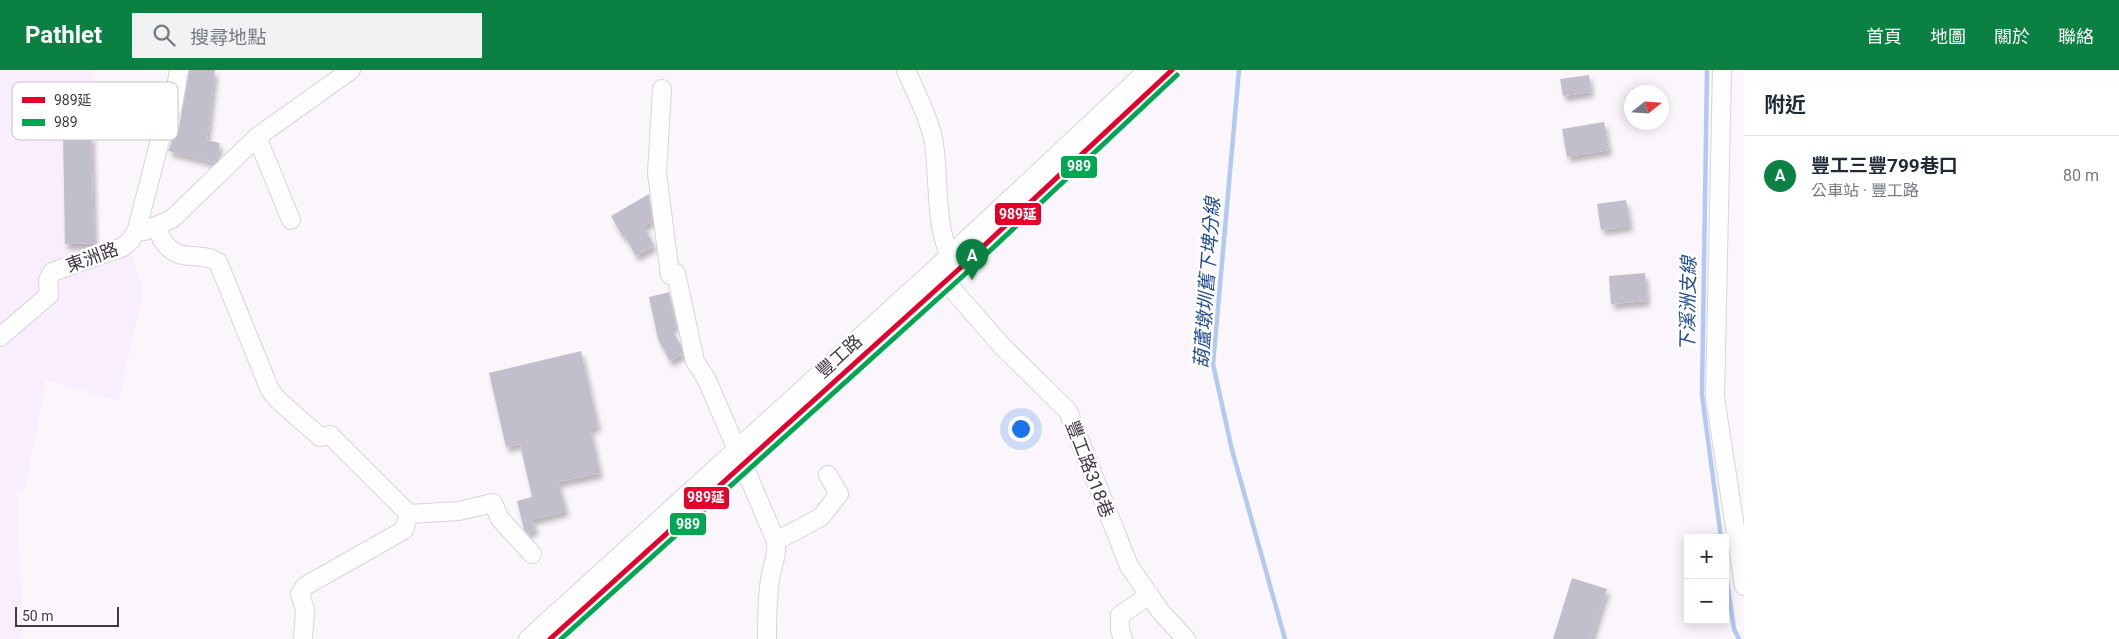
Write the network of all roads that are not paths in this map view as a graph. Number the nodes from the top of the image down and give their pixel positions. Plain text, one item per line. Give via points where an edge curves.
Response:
1 (351, 70) edge
2 (906, 70) edge
3 (1148, 70) edge
4 (1172, 70) edge
5 (1722, 70) edge
6 (662, 89) dead end
7 (257, 137) junction
8 (160, 140) edge
9 (291, 220) dead end
10 (156, 227) junction
11 (134, 235) junction
12 (948, 255) junction
13 (960, 269) junction
14 (940, 275) junction
15 (0, 337) edge
16 (740, 458) junction
17 (828, 475) dead end
18 (408, 514) junction
19 (776, 541) junction
20 (532, 554) dead end
21 (1744, 586) edge
22 (1150, 595) junction
23 (303, 639) edge
24 (528, 639) edge
25 (550, 639) edge
26 (767, 639) edge
27 (1123, 639) edge
28 (1186, 639) edge

1 - 7 street
2 - 12 street via 932,134 943,238
3 - 12 street, 豐工路
4 - 13 street, 豐工路
5 - 21 street via 1714,397
6 - 16 street via 656,174 670,275 676,273 695,361 707,380
7 - 9 street
7 - 10 street via 172,219
8 - 11 street, 東洲路
10 - 11 street
10 - 18 street via 168,248 178,254 211,258 218,262 270,390 320,437 330,435
11 - 15 street, 東洲路 via 123,247 52,272 48,280 49,295
12 - 13 street
12 - 14 street, 豐工路
13 - 14 street, 豐工路
14 - 16 street, 豐工路
14 - 22 street, 豐工路318巷 via 1002,346 1068,411 1100,488 1119,545 1129,566
16 - 19 street
16 - 24 street, 豐工路
16 - 25 street, 豐工路
17 - 19 street via 839,494 821,517
18 - 20 street via 459,511 493,503 500,519
18 - 23 street via 404,530 304,586 300,594 305,610
19 - 26 street via 767,608
22 - 27 street via 1120,615
22 - 28 street, 豐工路318巷

